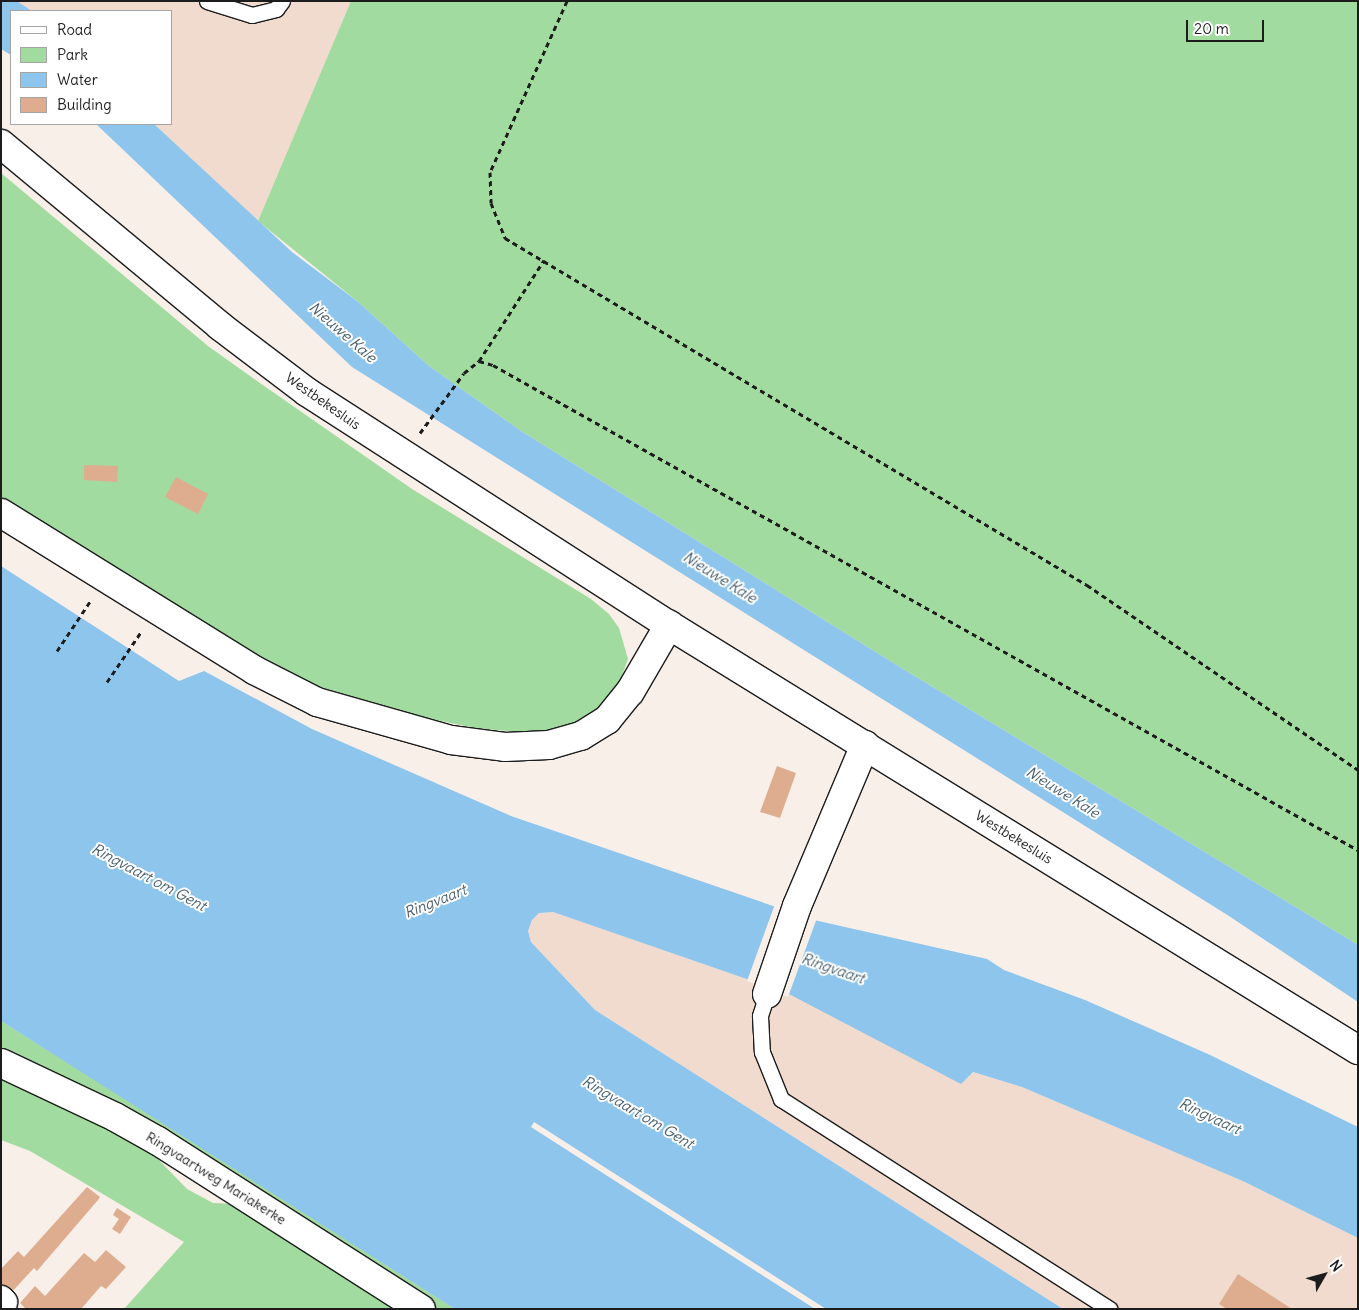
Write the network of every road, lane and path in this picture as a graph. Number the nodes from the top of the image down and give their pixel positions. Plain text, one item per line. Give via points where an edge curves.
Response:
1 (207, 1) edge
2 (282, 1) edge
3 (566, 1) edge
4 (1, 144) edge
5 (544, 260) junction
6 (479, 362) junction
7 (426, 425) dead end
8 (1, 513) edge
9 (95, 595) dead end
10 (669, 625) junction
11 (144, 626) dead end
12 (57, 651) dead end
13 (107, 682) dead end
14 (865, 745) junction
15 (1358, 770) edge
16 (1358, 850) edge
17 (767, 994) joint
18 (1358, 1050) edge
19 (1, 1063) edge
20 (421, 1309) edge
21 (1110, 1309) edge

1 - 2 lane via 252,15 276,10
3 - 5 path via 490,172 491,203 506,238
4 - 10 street, Westbekesluis via 220,326 307,392
5 - 6 path
5 - 15 path via 1087,585
6 - 7 path via 464,373
6 - 16 path via 493,365
8 - 10 street via 254,670 317,702 451,740 514,746 549,745 581,736 607,720 630,692
9 - 12 path
10 - 14 street, Westbekesluis
11 - 13 path
14 - 17 street via 797,906
14 - 18 street, Westbekesluis
17 - 21 lane via 760,1016 762,1052 781,1099
19 - 20 street, Ringvaartweg Mariakerke via 158,1141

